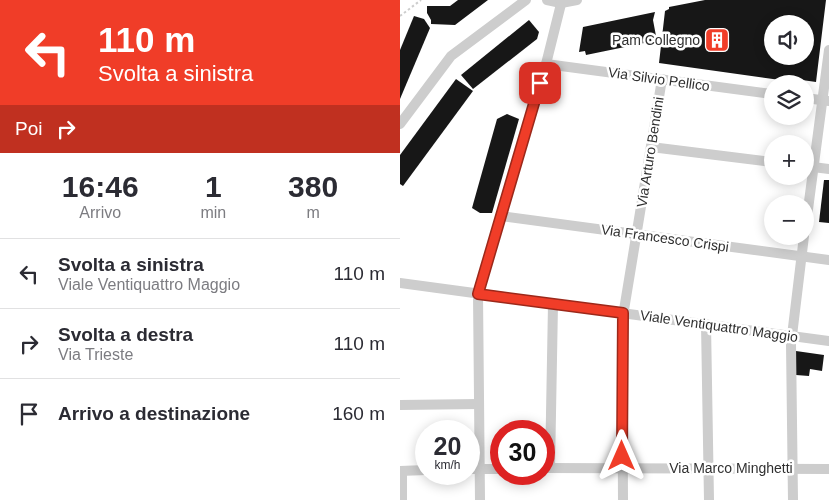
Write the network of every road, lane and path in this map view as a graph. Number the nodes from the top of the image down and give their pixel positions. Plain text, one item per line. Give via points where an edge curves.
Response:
1 (421, 0) edge
2 (526, 0) edge
3 (547, 0) edge
4 (577, 0) edge
5 (562, 2) edge
6 (400, 16) edge
7 (829, 50) edge
8 (546, 64) junction
9 (662, 79) junction
10 (764, 93) edge
11 (826, 101) edge
12 (400, 124) edge
13 (651, 147) junction
14 (814, 148) edge
15 (764, 161) edge
16 (814, 168) edge
17 (829, 169) edge
18 (501, 216) junction
19 (637, 235) junction
20 (803, 245) edge
21 (802, 256) junction
22 (829, 260) edge
23 (400, 283) edge
24 (478, 294) junction
25 (553, 304) junction
26 (623, 313) junction
27 (706, 324) junction
28 (791, 336) junction
29 (829, 341) edge
30 (479, 404) junction
31 (400, 405) edge
32 (478, 420) edge
33 (549, 420) edge
34 (555, 468) edge
35 (622, 468) junction
36 (708, 468) junction
37 (794, 468) junction
38 (829, 468) edge
39 (401, 470) edge
40 (415, 470) edge
41 (477, 485) edge
42 (402, 500) edge
43 (480, 500) edge
44 (623, 500) edge
45 (709, 500) edge
46 (793, 500) edge

1 - 6 path
2 - 12 street via 451,56
3 - 5 street
4 - 5 street
5 - 8 street
7 - 11 street
8 - 9 street, Via Silvio Pellico
8 - 18 street
9 - 10 street, Via Silvio Pellico
9 - 13 street, Via Arturo Bendini
11 - 14 street
13 - 15 street
13 - 19 street, Via Arturo Bendini
16 - 17 street
18 - 19 street, Via Francesco Crispi
18 - 24 street
19 - 21 street, Via Francesco Crispi
19 - 26 street, Via Arturo Bendini
20 - 21 street
21 - 22 street, Via Francesco Crispi
21 - 28 street
23 - 24 street, Viale Ventiquattro Maggio
24 - 25 street, Viale Ventiquattro Maggio
24 - 30 street
25 - 26 street, Viale Ventiquattro Maggio
25 - 33 street
26 - 27 street, Viale Ventiquattro Maggio
26 - 35 street, Via Arturo Bendini
27 - 28 street, Viale Ventiquattro Maggio
27 - 36 street
28 - 29 street, Viale Ventiquattro Maggio
28 - 37 street
30 - 31 street
30 - 32 street
34 - 35 street, Via Marco Minghetti
35 - 36 street, Via Marco Minghetti
35 - 44 street, Via Arturo Bendini
36 - 37 street, Via Marco Minghetti
36 - 45 street
37 - 38 street, Via Marco Minghetti
37 - 46 street
39 - 40 street
39 - 42 street
41 - 43 street

